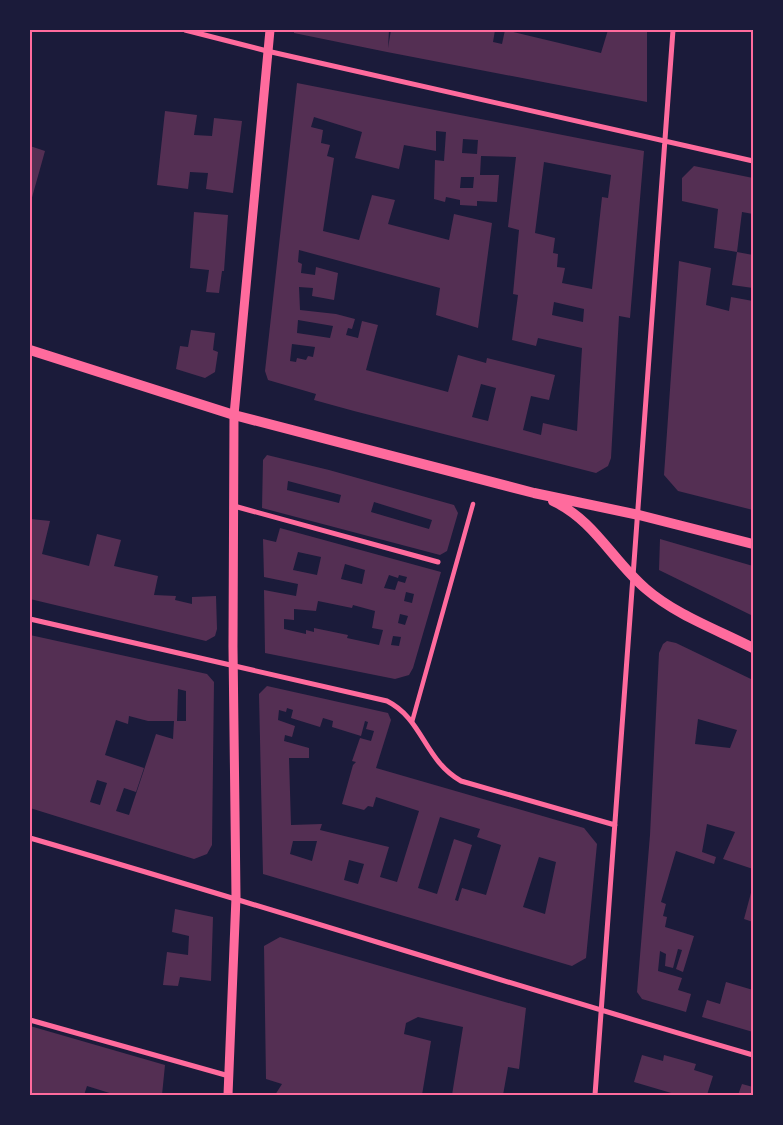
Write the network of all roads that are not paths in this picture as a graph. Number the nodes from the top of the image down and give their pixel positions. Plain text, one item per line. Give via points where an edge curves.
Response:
1 (185, 30) edge
2 (270, 30) edge
3 (673, 30) edge
4 (267, 51) junction
5 (666, 141) junction
6 (753, 161) edge
7 (30, 350) edge
8 (234, 415) junction
9 (534, 493) junction
10 (473, 504) dead end
11 (234, 506) junction
12 (639, 515) junction
13 (753, 544) edge
14 (438, 562) dead end
15 (634, 577) junction
16 (30, 618) edge
17 (753, 648) edge
18 (233, 664) junction
19 (412, 722) junction
20 (615, 825) junction
21 (30, 838) edge
22 (236, 897) junction
23 (601, 1011) junction
24 (30, 1020) edge
25 (753, 1055) edge
26 (229, 1076) junction
27 (228, 1095) edge
28 (595, 1095) edge

1 - 4 street
2 - 4 street
3 - 5 street
4 - 5 street
4 - 8 street
5 - 6 street
5 - 12 street
7 - 8 main road
8 - 9 main road
8 - 11 street
9 - 12 main road
9 - 15 main road via 564,506 581,519
10 - 19 street
11 - 14 street
11 - 18 street
12 - 13 main road
12 - 15 street
15 - 17 main road via 657,598
15 - 20 street
16 - 18 street
18 - 19 street via 387,701 400,708
18 - 22 street
19 - 20 street via 440,766 461,781
20 - 23 street
21 - 22 street
22 - 23 street
22 - 26 street
23 - 25 street
23 - 28 street
24 - 26 street
26 - 27 street

